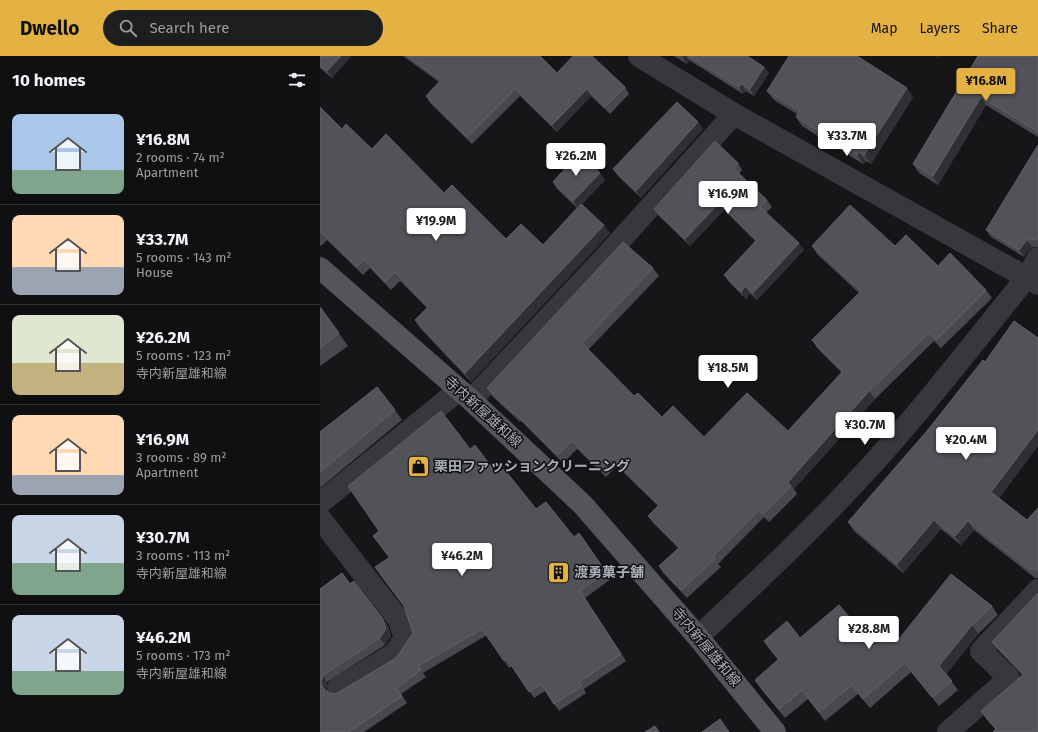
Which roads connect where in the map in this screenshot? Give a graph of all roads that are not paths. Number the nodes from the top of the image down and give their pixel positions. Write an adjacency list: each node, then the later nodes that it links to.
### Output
1 (639, 56): 2 (street)
2 (734, 114): 5 (street); 6 (street)
3 (1038, 258): 5 (street)
4 (320, 268): 6 (main road, 寺内新屋雄和線)
5 (1032, 281): 10 (street)
6 (465, 395): 7 (street); 10 (main road, 寺内新屋雄和線)
7 (320, 503)
8 (320, 518): 11 (street)
9 (1038, 590): 13 (street)
10 (698, 637): 12 (main road, 寺内新屋雄和線)
11 (338, 688)
12 (775, 732)
13 (948, 732)

